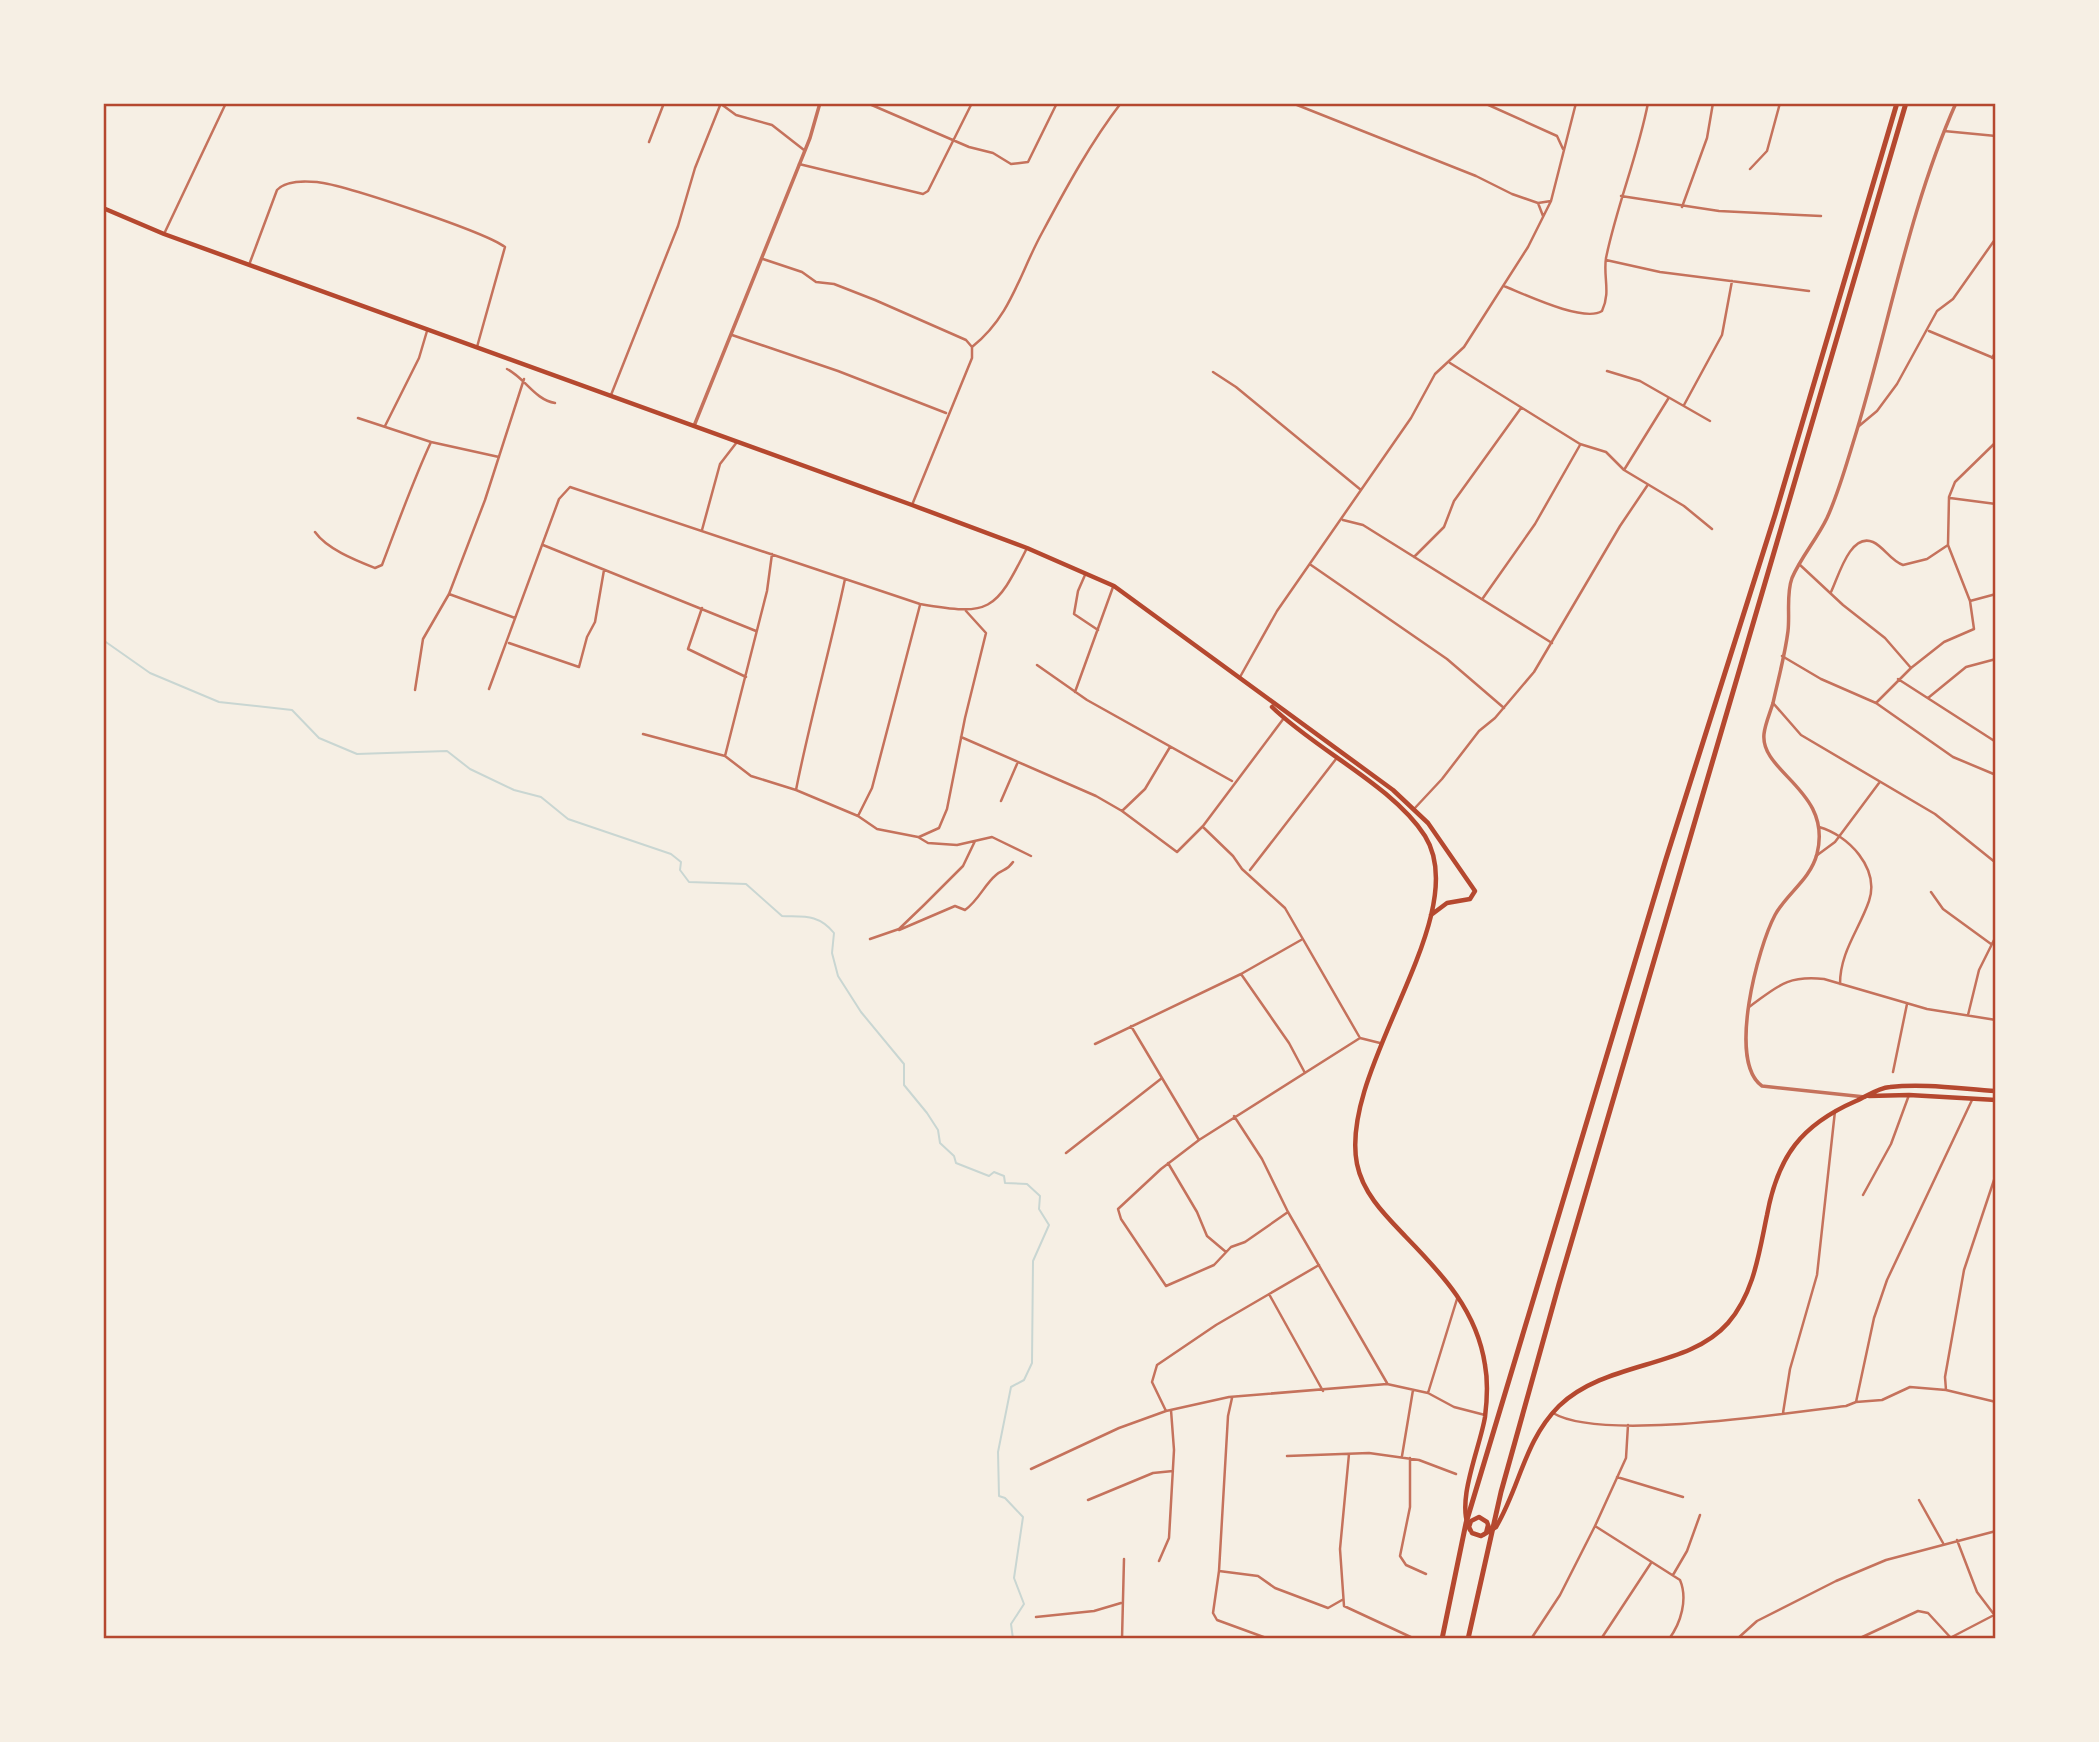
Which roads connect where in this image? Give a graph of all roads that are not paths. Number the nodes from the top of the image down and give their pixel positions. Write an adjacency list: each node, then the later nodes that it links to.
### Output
1 (226, 103): 35 (street)
2 (664, 103): 23 (street)
3 (820, 103): 24 (street)
4 (867, 103): 22 (street)
5 (972, 103): 22 (street)
6 (1057, 103): 22 (street)
7 (1121, 103): 47 (street)
8 (1292, 103): 30 (street)
9 (1484, 103): 20 (street)
10 (1576, 103): 19 (street)
11 (1648, 103): 28 (street)
12 (1713, 103): 31 (street)
13 (1780, 103): 27 (street)
14 (1897, 103): 208 (highway)
15 (1906, 103): 211 (highway)
16 (1956, 103): 18 (street)
17 (721, 104): 24 (street); 55 (street)
18 (1944, 131): 21 (street); 65 (street)
19 (1568, 135): 20 (street); 25 (street)
20 (1557, 136): 25 (street)
21 (1996, 136)
22 (954, 140): 26 (street)
23 (649, 142)
24 (804, 150): 26 (street)
25 (1564, 151): 29 (street)
26 (799, 164): 37 (street)
27 (1750, 169)
28 (1621, 196): 31 (street); 38 (street)
29 (1551, 201): 30 (street); 34 (street)
30 (1538, 203): 34 (street)
31 (1682, 207): 33 (street)
32 (103, 208): 35 (main road)
33 (1821, 216)
34 (1544, 217): 41 (street)
35 (164, 234): 39 (main road)
36 (1996, 238): 44 (street)
37 (762, 259): 45 (street); 47 (street)
38 (1606, 260): 40 (street); 41 (street)
39 (249, 265): 43 (main road); 46 (street)
40 (1732, 281): 42 (street); 58 (street)
41 (1504, 286): 50 (street)
42 (1809, 291)
43 (428, 330): 46 (main road); 63 (street)
44 (1929, 331): 49 (street); 65 (street)
45 (732, 335): 60 (street); 64 (street)
46 (477, 347): 55 (main road)
47 (971, 347): 60 (street)
48 (1996, 351): 49 (street)
49 (1994, 358)
50 (1450, 363): 59 (street); 73 (street)
51 (507, 369): 54 (street)
52 (1607, 371): 56 (street)
53 (1213, 372): 73 (street)
54 (524, 379): 57 (street); 70 (street)
55 (611, 396): 64 (main road)
56 (1669, 398): 58 (street); 71 (street)
57 (555, 403)
58 (1684, 405): 62 (street)
59 (1521, 407): 69 (street); 85 (street)
60 (947, 413): 76 (street)
61 (358, 418): 63 (street)
62 (1710, 421)
63 (384, 426): 66 (street)
64 (694, 426): 67 (main road)
65 (1859, 426): 86 (street)
66 (431, 442): 70 (street); 80 (street)
67 (737, 442): 76 (main road); 79 (street)
68 (1996, 442): 74 (street)
69 (1580, 444): 71 (street); 95 (street)
70 (499, 457): 93 (street)
71 (1624, 470): 72 (street)
72 (1647, 486): 78 (street); 104 (street)
73 (1362, 491): 77 (street)
74 (1950, 498): 75 (street); 82 (street)
75 (1996, 504)
76 (912, 505): 83 (main road)
77 (1343, 520): 85 (street); 87 (street)
78 (1712, 529)
79 (702, 530): 81 (street); 84 (street)
80 (315, 532)
81 (543, 545): 88 (street); 100 (street)
82 (1948, 545): 92 (street); 96 (street)
83 (1027, 548): 89 (main road); 99 (street)
84 (772, 554): 90 (street); 102 (street)
85 (1414, 557): 95 (street)
86 (1799, 564): 92 (street); 105 (street)
87 (1311, 565): 111 (street); 119 (street)
88 (604, 570): 98 (street); 103 (street)
89 (1086, 572): 91 (main road); 101 (street)
90 (845, 578): 97 (street); 131 (street)
91 (1114, 586): 101 (street); 111 (main road)
92 (1832, 592): 108 (street)
93 (449, 594): 100 (street); 113 (street)
94 (1996, 594): 96 (street)
95 (1483, 598): 104 (street)
96 (1970, 601): 108 (street)
97 (920, 604): 99 (street); 135 (street)
98 (702, 608): 102 (street); 109 (street)
99 (966, 611): 122 (street)
100 (515, 618): 103 (street)
101 (1098, 630): 114 (street)
102 (756, 631): 109 (street)
103 (509, 643): 112 (street)
104 (1552, 643): 119 (street)
105 (1782, 656): 117 (street); 118 (street)
106 (1996, 659): 115 (street)
107 (1037, 665): 114 (street)
108 (1911, 668): 110 (street)
109 (746, 677): 125 (street)
110 (1898, 679): 115 (street); 117 (street)
111 (1238, 680): 116 (main road)
112 (489, 689)
113 (415, 690)
114 (1075, 692): 124 (street)
115 (1928, 698): 123 (street)
116 (1264, 699): 120 (main road); 133 (main road)
117 (1876, 703): 128 (street)
118 (1773, 704): 130 (street); 137 (street)
119 (1504, 708): 133 (street)
120 (1283, 718): 126 (main road); 129 (street)
121 (643, 734): 125 (street)
122 (961, 737): 127 (street); 139 (street)
123 (1996, 742)
124 (1170, 746): 129 (street); 134 (street)
125 (725, 756): 131 (street)
126 (1336, 759): 145 (street); 147 (main road)
127 (1017, 764): 132 (street); 134 (street)
128 (1996, 775)
129 (1234, 782): 136 (street)
130 (1879, 783): 138 (street); 144 (street)
131 (796, 790): 135 (street)
132 (1001, 801)
133 (1414, 809): 147 (main road)
134 (1122, 811): 136 (street)
135 (859, 816): 139 (street)
136 (1203, 826): 151 (street)
137 (1819, 827): 138 (street); 142 (street)
138 (1841, 835): 142 (street); 154 (street)
139 (918, 837): 140 (street)
140 (975, 841): 141 (street); 148 (street)
141 (1031, 856)
142 (1816, 856): 156 (street)
143 (1013, 862): 148 (street)
144 (1996, 863)
145 (1250, 870)
146 (1931, 892): 152 (street)
147 (1431, 915): 162 (main road)
148 (892, 933): 150 (street)
149 (1996, 936): 152 (street)
150 (870, 939)
151 (1301, 940): 153 (street); 160 (street)
152 (1991, 944): 157 (street)
153 (1241, 974): 159 (street); 164 (street)
154 (1840, 984): 155 (street); 156 (street)
155 (1907, 1003): 157 (street); 163 (street)
156 (1749, 1007): 168 (street)
157 (1968, 1015): 158 (street)
158 (1996, 1020)
159 (1131, 1025): 161 (street); 165 (street)
160 (1360, 1038): 162 (street); 164 (street)
161 (1095, 1044)
162 (1382, 1045): 194 (main road)
163 (1893, 1072)
164 (1305, 1073): 172 (street)
165 (1162, 1078): 173 (street); 174 (street)
166 (1996, 1091): 168 (main road)
167 (1909, 1095): 168 (main road); 169 (main road); 177 (street)
168 (1865, 1097): 171 (main road)
169 (1972, 1099): 170 (main road); 189 (street)
170 (1996, 1100)
171 (1835, 1110): 192 (main road); 193 (street)
172 (1234, 1116): 173 (street); 178 (street)
173 (1199, 1140): 175 (street)
174 (1066, 1153)
175 (1168, 1163): 179 (street); 179 (street)
176 (1996, 1174): 184 (street)
177 (1863, 1195)
178 (1288, 1212): 179 (street); 180 (street)
179 (1226, 1252)
180 (1319, 1265): 181 (street); 183 (street)
181 (1269, 1294): 185 (street); 191 (street)
182 (1457, 1297): 187 (street)
183 (1387, 1384): 185 (street); 186 (street)
184 (1945, 1390): 189 (street); 190 (street)
185 (1323, 1391): 188 (street)
186 (1413, 1391): 187 (street); 198 (street)
187 (1428, 1393): 194 (street)
188 (1233, 1397): 191 (street); 223 (street)
189 (1856, 1402): 193 (street)
190 (1996, 1402)
191 (1169, 1410): 200 (street); 201 (street)
192 (1553, 1413): 195 (street); 209 (main road)
193 (1783, 1413): 195 (street)
194 (1485, 1416): 205 (main road)
195 (1628, 1426): 203 (street)
196 (1349, 1454): 197 (street); 198 (street); 226 (street)
197 (1287, 1456)
198 (1402, 1457): 199 (street)
199 (1410, 1458): 202 (street); 224 (street)
200 (1031, 1469)
201 (1172, 1471): 206 (street); 221 (street)
202 (1456, 1474)
203 (1617, 1476): 204 (street); 214 (street)
204 (1683, 1497)
205 (1467, 1499): 208 (main road); 212 (main road)
206 (1088, 1500)
207 (1919, 1500): 219 (street)
208 (1470, 1513): 212 (highway); 212 (main road)
209 (1503, 1513): 211 (main road); 216 (main road)
210 (1700, 1516): 225 (street)
211 (1495, 1518): 213 (main road); 216 (highway)
212 (1471, 1521): 213 (main road); 217 (main road); 234 (highway)
213 (1487, 1522): 216 (main road); 217 (main road)
214 (1595, 1526): 222 (street); 236 (street)
215 (1996, 1531): 218 (street)
216 (1491, 1532): 217 (main road); 235 (highway)
217 (1483, 1535)
218 (1957, 1541): 219 (street); 228 (street)
219 (1944, 1543): 239 (street)
220 (1124, 1559): 227 (street)
221 (1160, 1561)
222 (1651, 1563): 225 (street); 237 (street)
223 (1219, 1571): 226 (street); 232 (street)
224 (1426, 1574)
225 (1673, 1575): 238 (street)
226 (1343, 1600): 233 (street)
227 (1121, 1603): 229 (street); 231 (street)
228 (1995, 1615): 230 (street)
229 (1036, 1617)
230 (1950, 1638): 240 (street)
231 (1122, 1639)
232 (1269, 1639)
233 (1415, 1639)
234 (1442, 1639)
235 (1468, 1639)
236 (1531, 1639)
237 (1601, 1639)
238 (1669, 1639)
239 (1737, 1639)
240 (1857, 1639)

